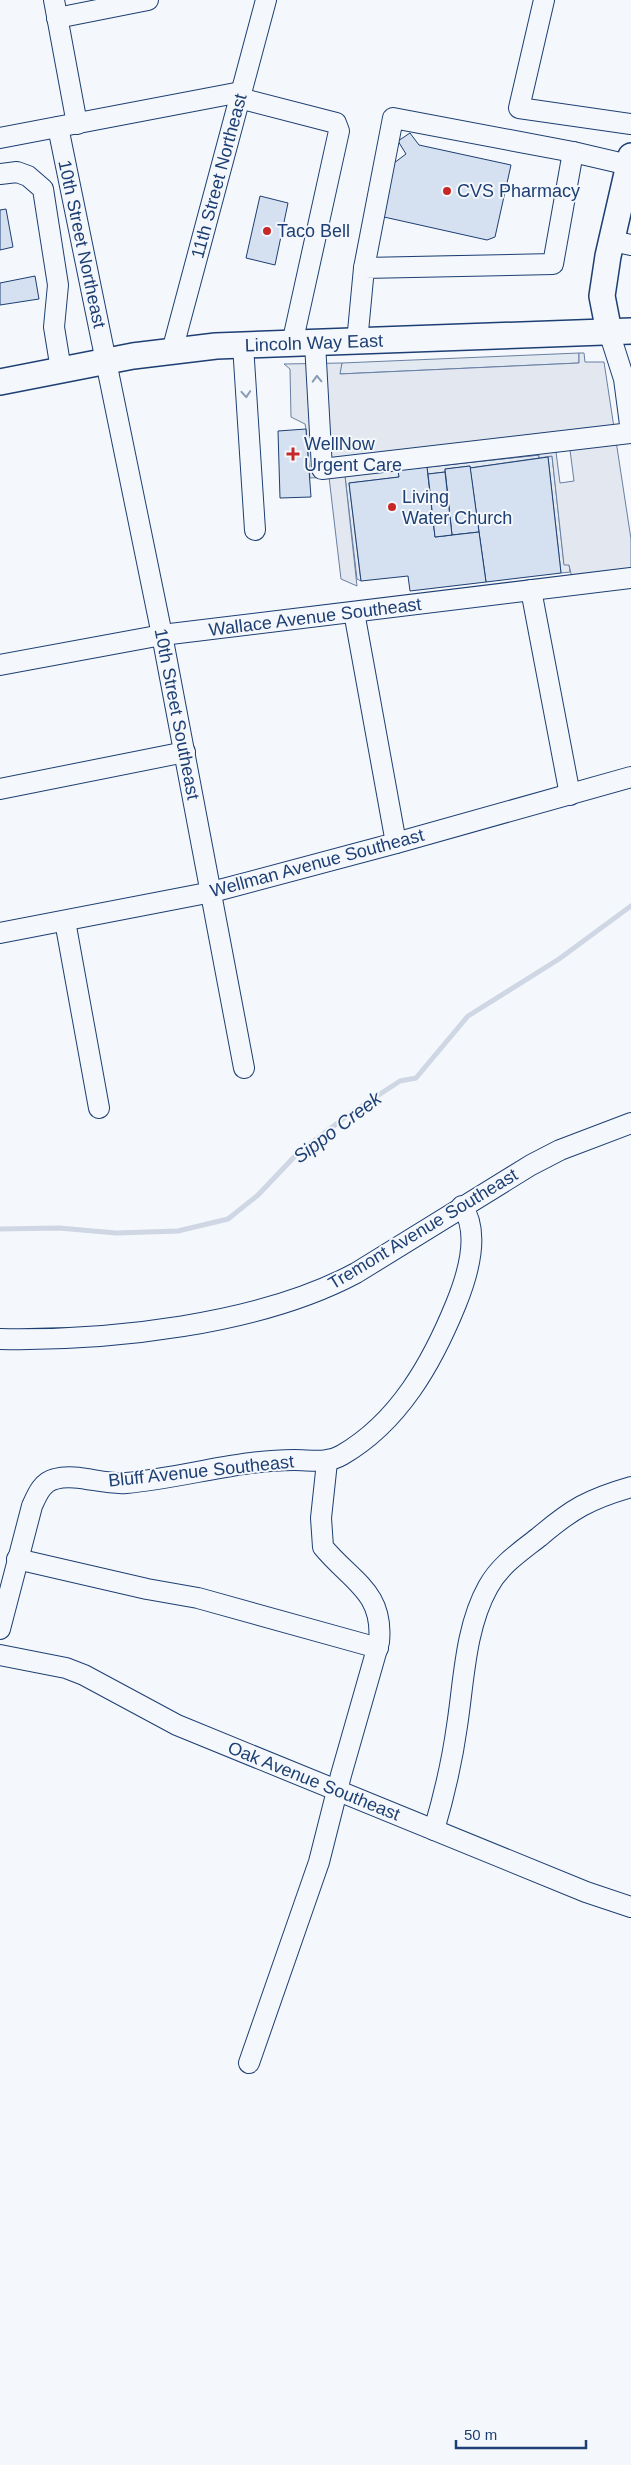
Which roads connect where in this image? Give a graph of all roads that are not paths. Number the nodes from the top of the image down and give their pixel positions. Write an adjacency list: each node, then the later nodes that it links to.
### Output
1 (148, 0): 4 (street)
2 (266, 0): 5 (street, 11th Street Northeast)
3 (544, 0): 6 (street)
4 (56, 9): 7 (street, 10th Street Northeast)
5 (240, 95): 7 (street); 18 (street); 20 (street, 11th Street Northeast)
6 (631, 124)
7 (67, 125): 8 (street); 14 (street, 10th Street Northeast)
8 (0, 138)
9 (573, 152): 11 (street); 13 (street); 13 (street)
10 (0, 174): 15 (street)
11 (629, 175): 12 (main road)
12 (621, 243): 16 (main road)
13 (364, 268): 17 (street)
14 (88, 276): 15 (street); 21 (street, 10th Street Northeast)
15 (58, 285): 22 (street)
16 (620, 332): 17 (main road, Lincoln Way East); 24 (street)
17 (357, 342): 18 (main road, Lincoln Way East)
18 (304, 343): 19 (main road, Lincoln Way East); 24 (street, one-way to 18)
19 (243, 346): 20 (main road, Lincoln Way East); 25 (street, one-way to 25)
20 (172, 351): 21 (main road, Lincoln Way East)
21 (106, 362): 22 (main road, Lincoln Way East); 29 (street, 10th Street Southeast)
22 (62, 370): 23 (main road, Lincoln Way East)
23 (0, 382)
24 (631, 432)
25 (255, 530)
26 (631, 578): 27 (street, Wallace Avenue Southeast)
27 (531, 590): 28 (street, Wallace Avenue Southeast); 34 (street)
28 (354, 612): 29 (street, Wallace Avenue Southeast); 35 (street)
29 (162, 635): 30 (street, Wallace Avenue Southeast); 31 (street, 10th Street Southeast)
30 (0, 664)
31 (185, 752): 33 (street); 36 (street, 10th Street Southeast)
32 (631, 777): 34 (street, Wellman Avenue Southeast)
33 (0, 789)
34 (570, 795): 35 (street, Wellman Avenue Southeast)
35 (396, 843): 36 (street, Wellman Avenue Southeast)
36 (212, 892): 37 (street, Wellman Avenue Southeast); 39 (street, 10th Street Southeast)
37 (65, 921): 38 (street, Wellman Avenue Southeast); 40 (street)
38 (0, 933)
39 (244, 1068)
40 (99, 1108)
41 (631, 1123): 42 (street, Tremont Avenue Southeast)
42 (462, 1206): 43 (street, Tremont Avenue Southeast); 44 (street)
43 (0, 1339)
44 (327, 1462): 46 (street, Bluff Avenue Southeast); 48 (street)
45 (631, 1487): 51 (street)
46 (17, 1559): 47 (street); 48 (street)
47 (0, 1629)
48 (378, 1648): 50 (street)
49 (0, 1655): 50 (street, Oak Avenue Southeast)
50 (338, 1791): 51 (street, Oak Avenue Southeast); 53 (street)
51 (434, 1830): 52 (street, Oak Avenue Southeast)
52 (631, 1907)
53 (249, 2062)

